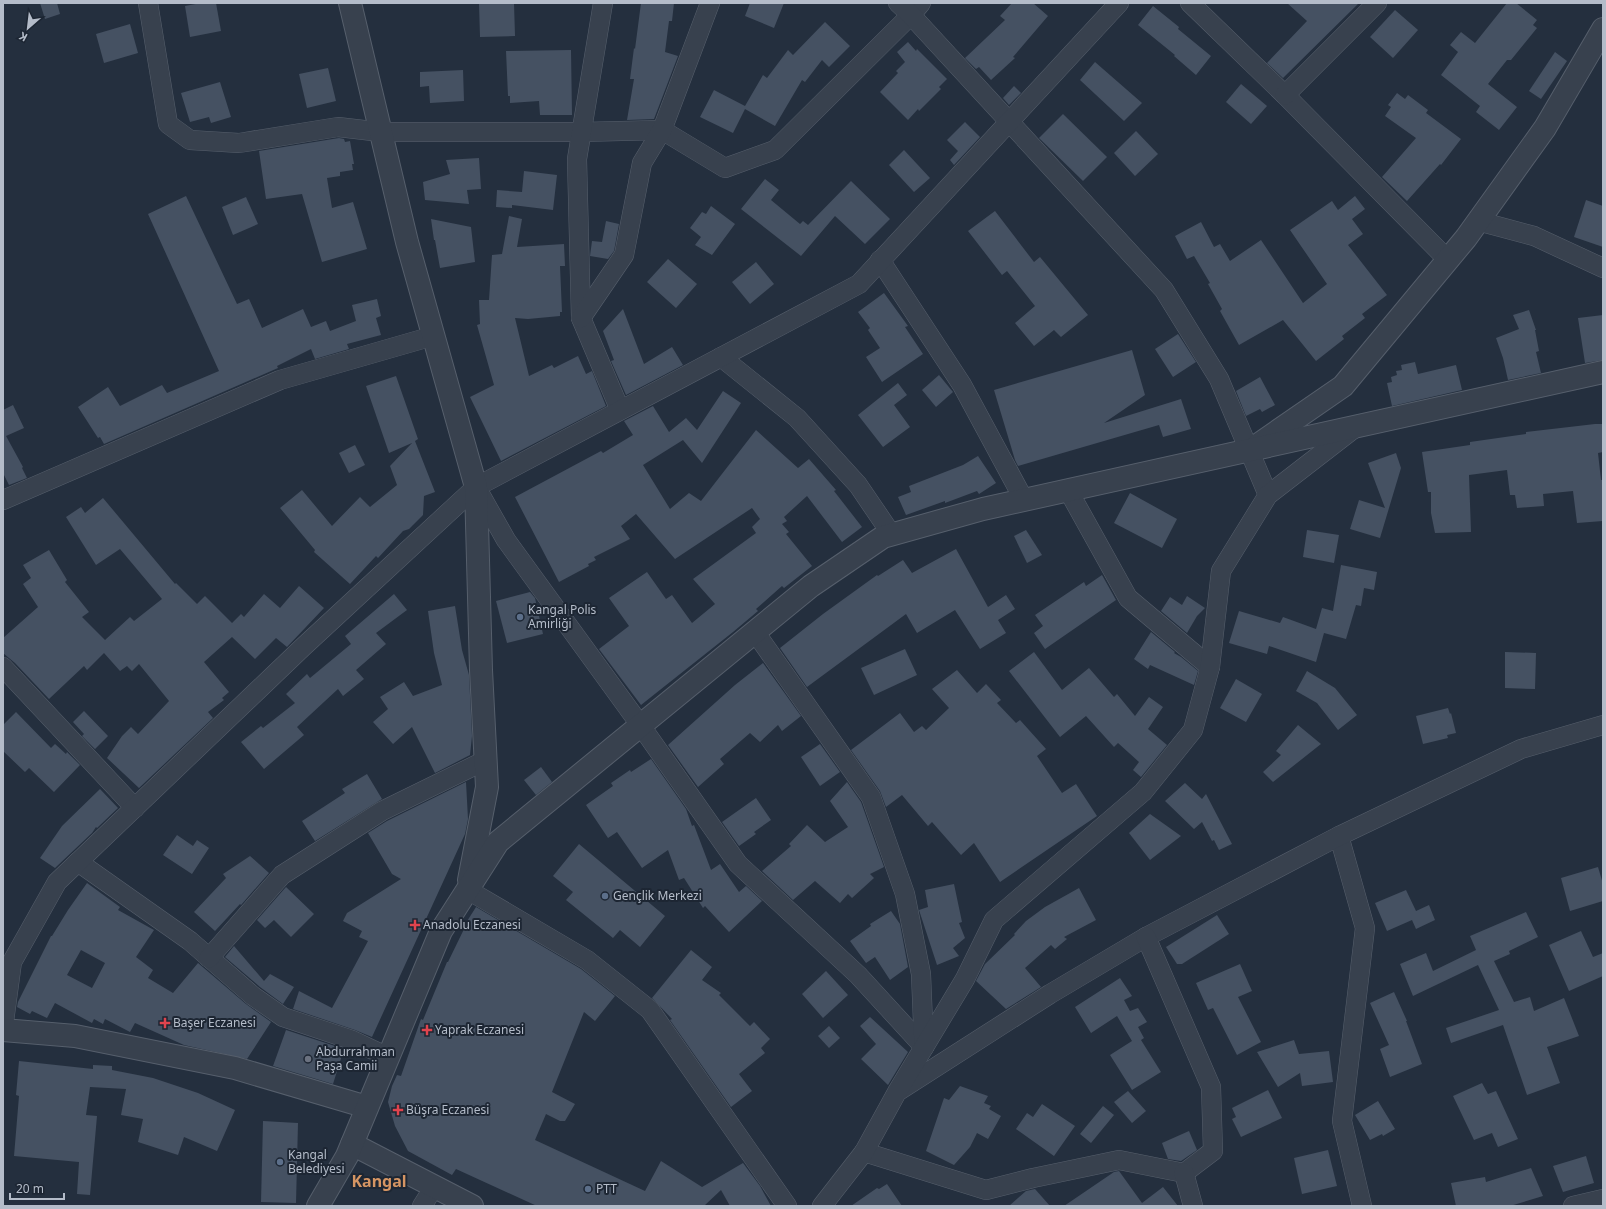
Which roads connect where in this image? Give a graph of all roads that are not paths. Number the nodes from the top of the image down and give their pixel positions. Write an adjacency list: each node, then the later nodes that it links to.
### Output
1 (148, 3): 13 (street)
2 (350, 3): 13 (street)
3 (603, 3): 14 (street)
4 (710, 3): 12 (street)
5 (1119, 3): 11 (street)
6 (1190, 3): 10 (street)
7 (1377, 3): 10 (street)
8 (910, 7): 11 (street); 12 (street)
9 (1603, 29): 15 (street)
10 (1285, 95): 17 (street)
11 (1009, 122): 16 (street); 25 (street)
12 (662, 130): 14 (street); 19 (street)
13 (381, 132): 14 (street); 20 (street)
14 (581, 132): 19 (street)
15 (1478, 221): 17 (street); 18 (street)
16 (880, 260): 21 (street); 30 (street)
17 (1448, 260): 25 (street)
18 (1603, 268)
19 (581, 318): 23 (street)
20 (433, 336): 26 (street); 29 (street)
21 (721, 357): 23 (street); 31 (street)
22 (1603, 372): 24 (street)
23 (620, 410): 26 (street)
24 (1356, 427): 25 (street); 28 (street)
25 (1250, 450): 27 (street); 28 (street)
26 (476, 487): 36 (street); 37 (street); 38 (street)
27 (1068, 490): 30 (street); 34 (street)
28 (1268, 495): 34 (street)
29 (3, 500)
30 (1024, 500): 31 (street)
31 (892, 535): 32 (street)
32 (756, 632): 36 (street); 45 (street)
33 (3, 667): 38 (street)
34 (1210, 667): 45 (street)
35 (1603, 724): 39 (street)
36 (641, 726): 41 (street); 45 (street)
37 (486, 760): 41 (street); 43 (street)
38 (135, 808): 40 (street)
39 (1339, 836): 42 (street); 61 (street)
40 (78, 862): 43 (street); 44 (street)
41 (468, 890): 46 (street); 58 (street)
42 (1146, 936): 47 (street); 51 (street)
43 (209, 958): 46 (street)
44 (3, 1030): 48 (street)
45 (924, 1047): 47 (street)
46 (388, 1057): 48 (street)
47 (896, 1092): 50 (street)
48 (367, 1107): 49 (street)
49 (352, 1144): 52 (street); 55 (street)
50 (864, 1152): 53 (street); 59 (street)
51 (1184, 1173): 53 (street); 60 (street)
52 (434, 1187): 56 (street); 57 (street)
53 (984, 1198)
54 (1603, 1199): 62 (street)
55 (318, 1206)
56 (422, 1206)
57 (472, 1206)
58 (787, 1206)
59 (822, 1206)
60 (1193, 1206)
61 (1362, 1206)
62 (1573, 1206)

